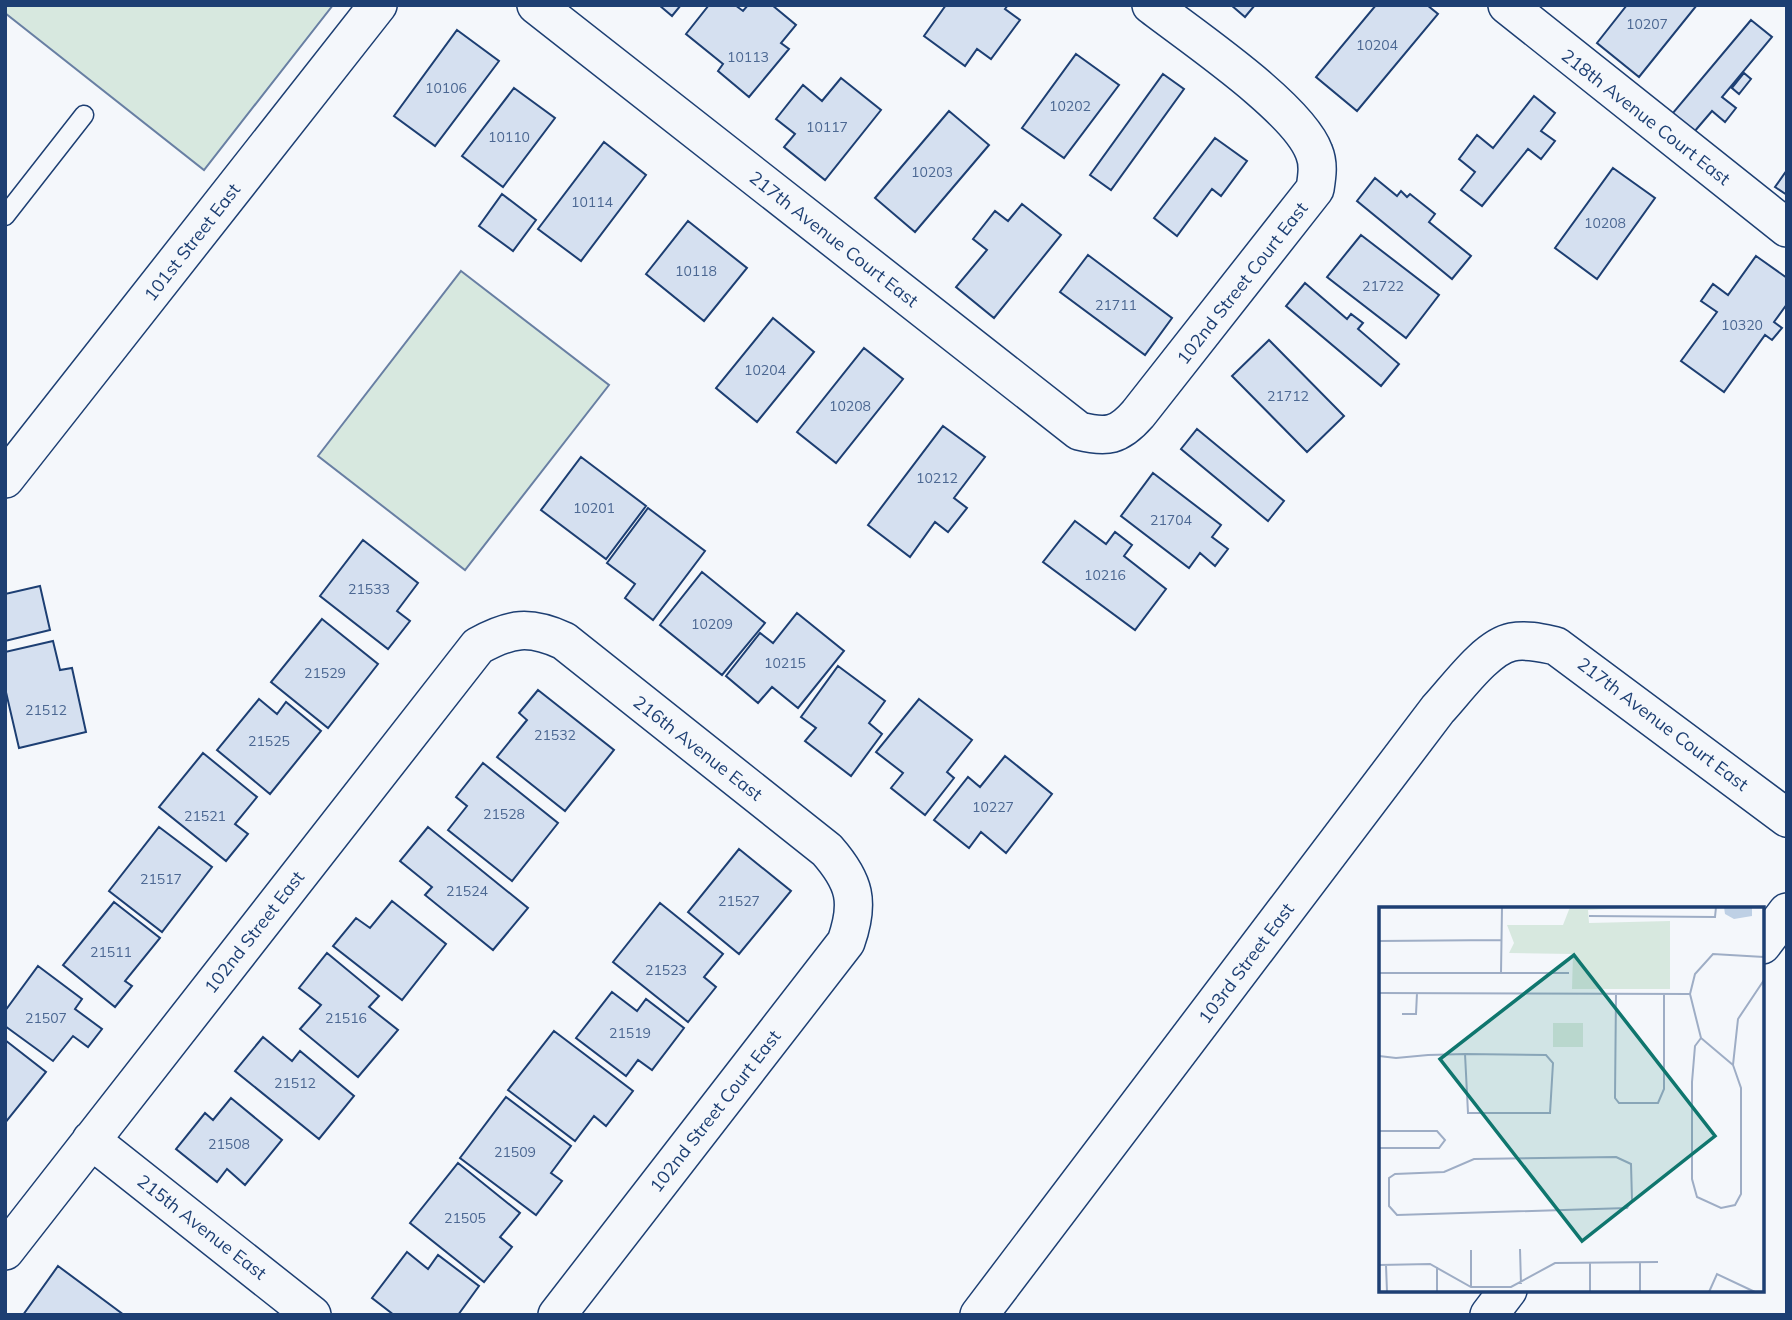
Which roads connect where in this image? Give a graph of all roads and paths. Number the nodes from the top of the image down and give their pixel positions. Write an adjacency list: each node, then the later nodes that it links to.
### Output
1 (378, 5): 9 (street, 101st Street East)
2 (537, 5): 8 (street, 217th Avenue Court East)
3 (1151, 5): 8 (street, 102nd Street Court East)
4 (1507, 5): 7 (street, 218th Avenue Court East)
5 (83, 115): 6 (lane)
6 (5, 216)
7 (1787, 228)
8 (1138, 414)
9 (5, 480)
10 (516, 630): 13 (street, 216th Avenue East); 16 (street, 102nd Street East)
11 (1533, 641): 12 (street, 217th Avenue Court East); 21 (street, 103rd Street East)
12 (1787, 818)
13 (854, 899): 20 (street, 102nd Street Court East)
14 (1787, 912): 15 (street)
15 (1764, 942)
16 (91, 1140): 17 (street, 102nd Street East); 19 (street, 215th Avenue East)
17 (5, 1251)
18 (1506, 1292): 22 (street)
19 (312, 1315)
20 (557, 1315)
21 (979, 1315)
22 (1489, 1315)

